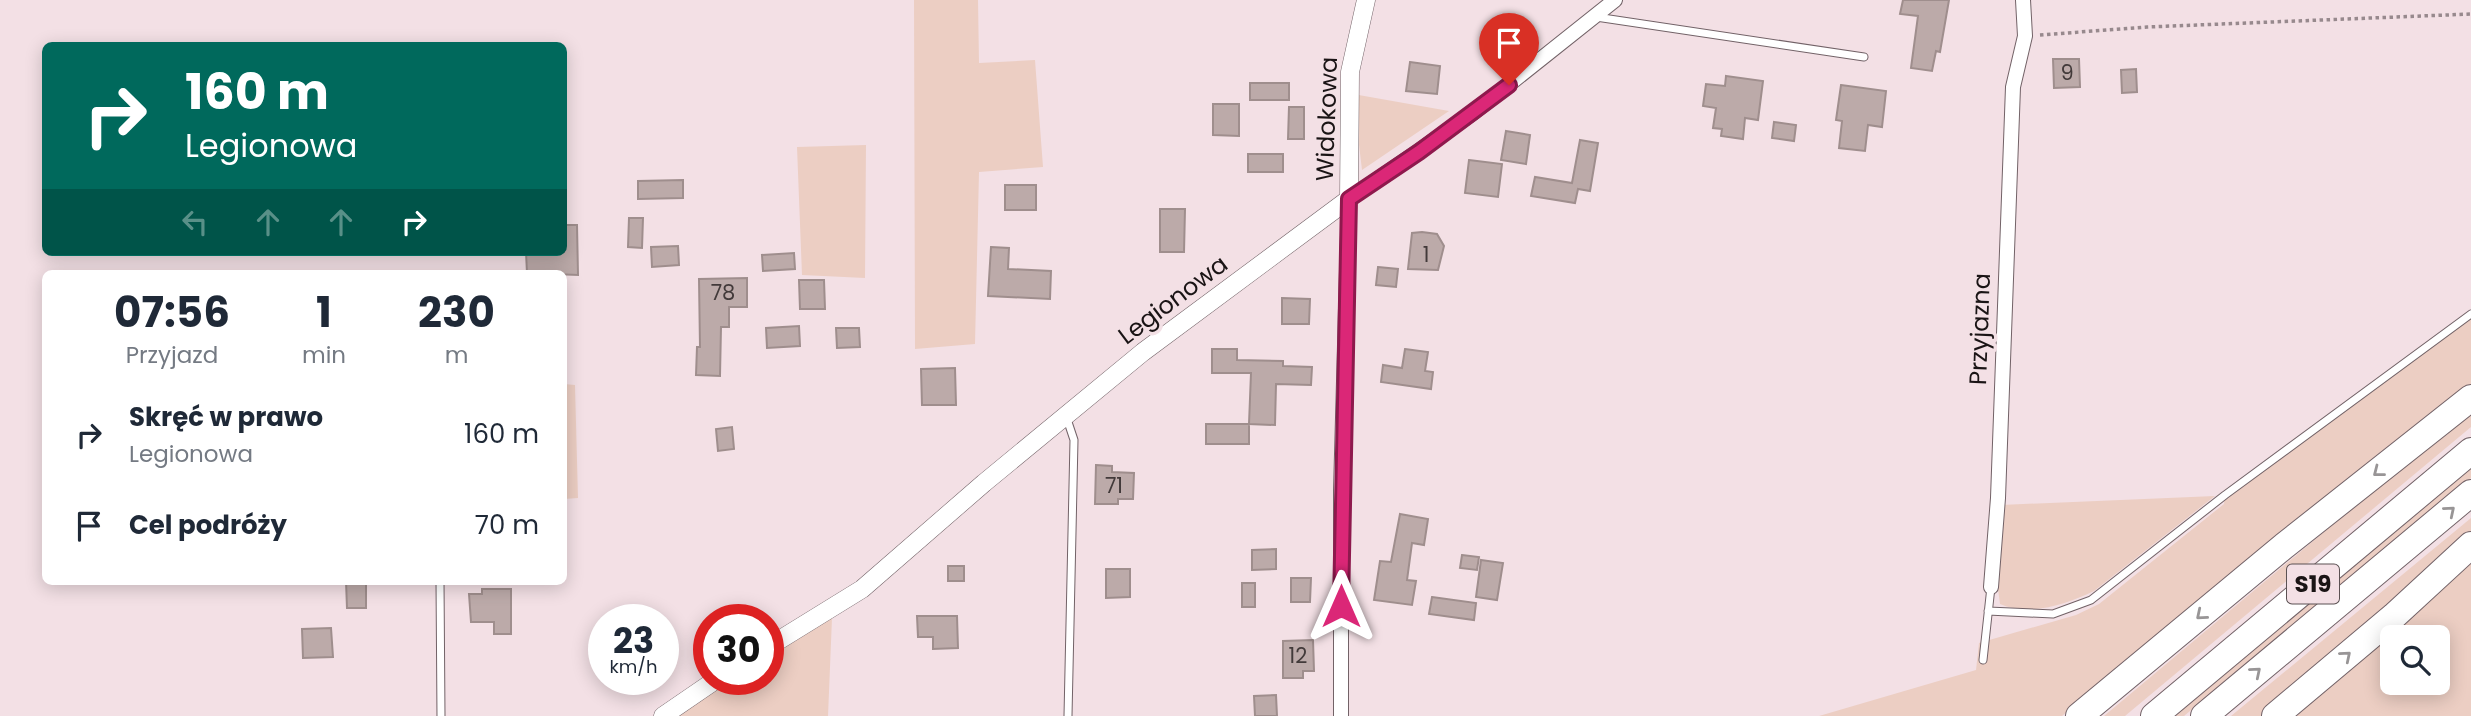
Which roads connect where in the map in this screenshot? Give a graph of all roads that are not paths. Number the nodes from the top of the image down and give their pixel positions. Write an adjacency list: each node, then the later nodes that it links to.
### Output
1 (1366, 0): 6 (street, Widokowa)
2 (1615, 0): 4 (street, Legionowa)
3 (2023, 0): 14 (street, Przyjazna)
4 (1595, 17): 5 (lane); 6 (street, Legionowa)
5 (1864, 57)
6 (1349, 199): 9 (street, Legionowa); 22 (street)
7 (2471, 314): 15 (lane)
8 (2471, 398): 23 (highway, one-way to 23)
9 (1066, 415): 16 (street, Legionowa); 21 (lane)
10 (2471, 451): 24 (highway, S19)
11 (2471, 493): 25 (highway, S19, one-way to 11)
12 (2471, 545): 26 (highway, one-way to 12)
13 (440, 585): 19 (lane)
14 (1991, 587): 15 (lane, Przyjazna)
15 (1988, 611): 17 (lane, Przyjazna)
16 (784, 637)
17 (1983, 660)
18 (694, 695): 20 (street)
19 (441, 716)
20 (663, 716)
21 (1068, 716)
22 (1341, 716)
23 (2079, 716)
24 (2154, 716)
25 (2204, 716)
26 (2275, 716)

